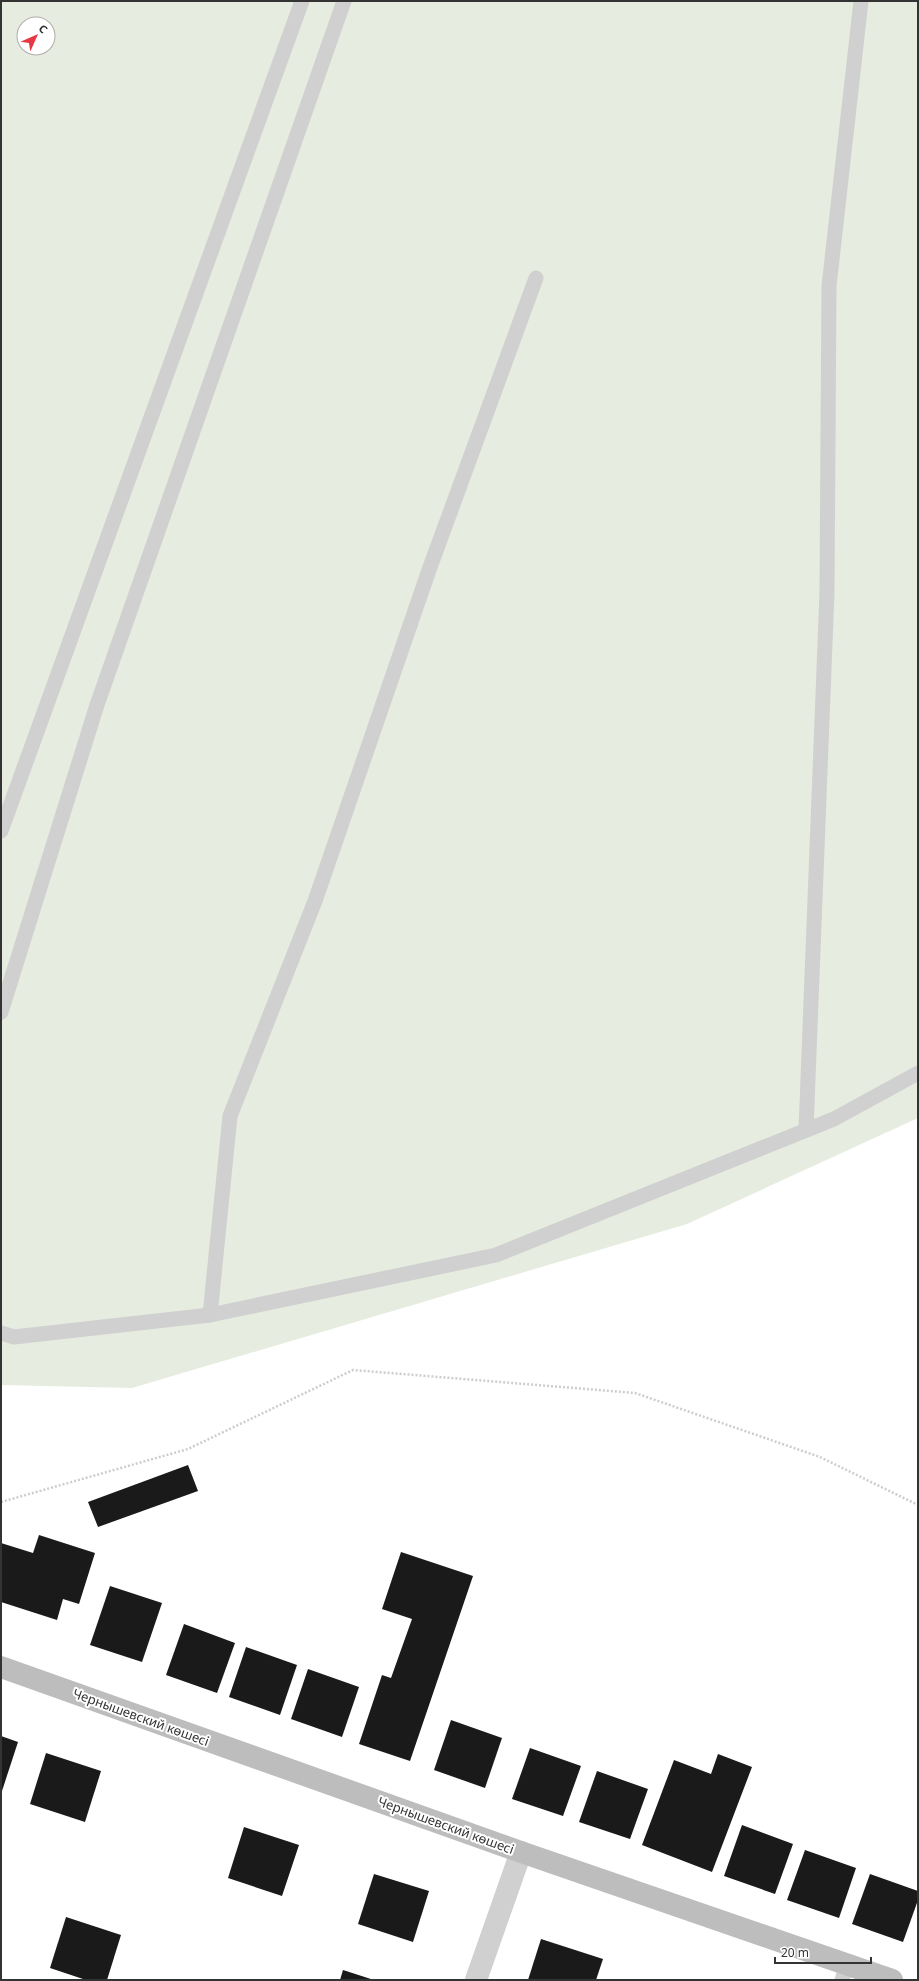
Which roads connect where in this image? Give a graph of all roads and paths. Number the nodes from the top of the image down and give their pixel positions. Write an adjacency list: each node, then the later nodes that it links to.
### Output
1 (302, 1): 5 (lane)
2 (344, 1): 6 (lane)
3 (861, 1): 8 (lane)
4 (536, 278): 9 (lane)
5 (1, 831)
6 (1, 1012)
7 (918, 1073): 8 (lane)
8 (806, 1130): 9 (lane)
9 (210, 1315): 10 (lane)
10 (1, 1333)
11 (1, 1502): 12 (path)
12 (918, 1505)
13 (1, 1667): 14 (street, Чернышевский көшесі)
14 (520, 1852): 15 (street, Чернышевский көшесі); 16 (street)
15 (844, 1972): 17 (street, Чернышевский көшесі)
16 (476, 1980)
17 (892, 1980)

